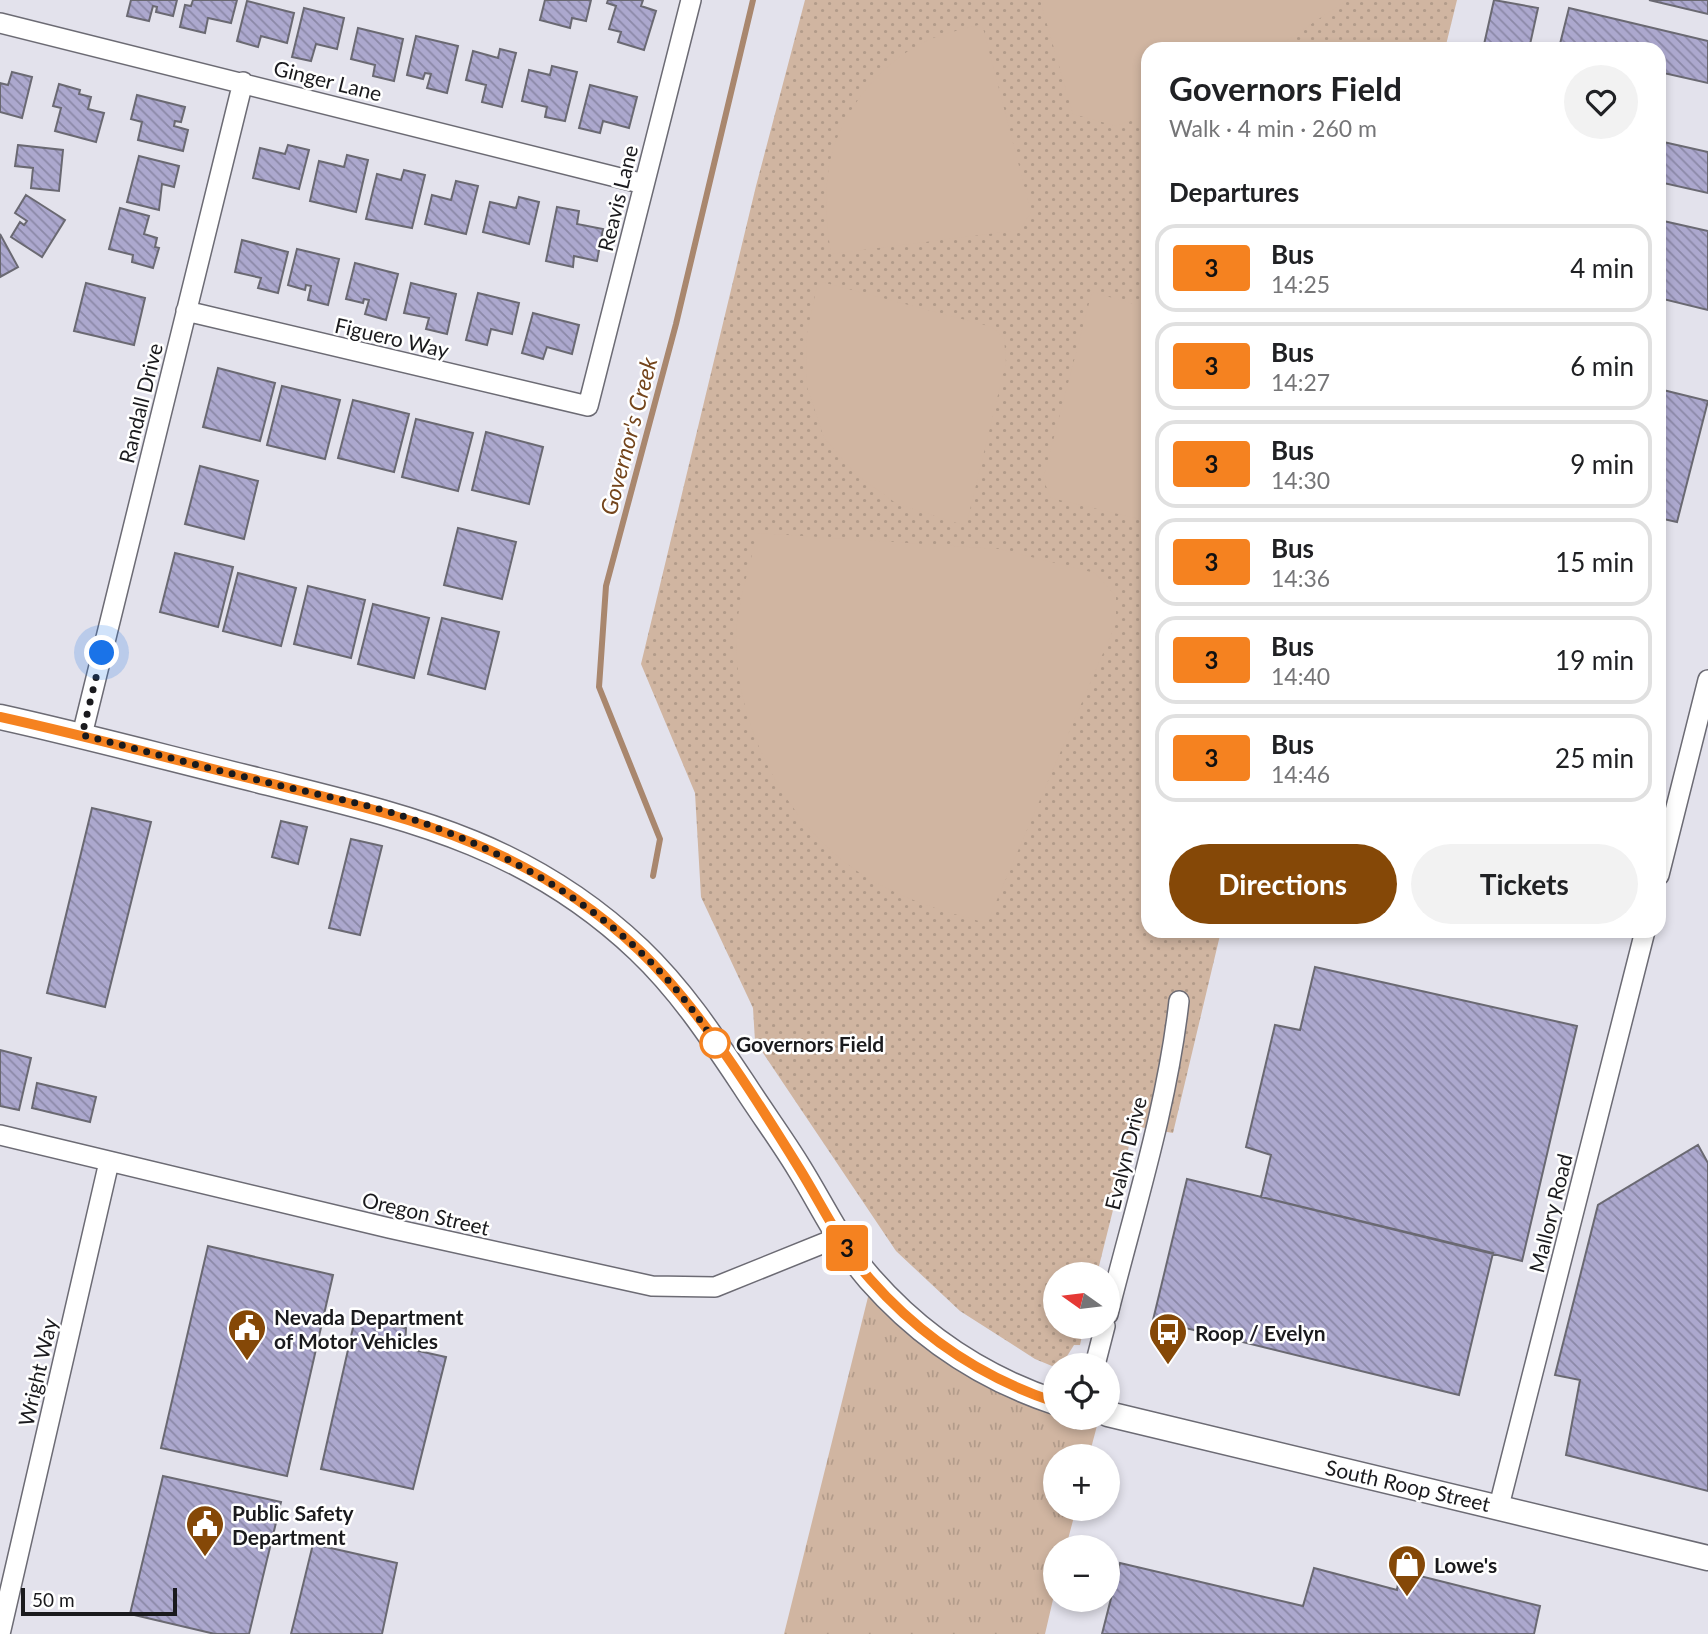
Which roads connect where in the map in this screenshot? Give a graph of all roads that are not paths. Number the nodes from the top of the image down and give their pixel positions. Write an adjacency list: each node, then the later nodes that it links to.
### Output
1 (691, 0): 4 (street, Reavis Lane)
2 (0, 23): 3 (street, Ginger Lane)
3 (243, 82): 4 (street, Ginger Lane); 5 (street, Randall Drive)
4 (644, 184): 6 (street, Reavis Lane)
5 (186, 311): 6 (street, Figuero Way); 9 (street, Randall Drive)
6 (588, 406)
7 (1708, 680): 10 (street)
8 (0, 717): 9 (street)
9 (82, 735): 15 (street)
10 (1666, 846)
11 (1643, 938): 19 (street, Mallory Road)
12 (1179, 1001): 16 (street, Evalyn Drive)
13 (0, 1135): 14 (street, Oregon Street)
14 (109, 1162): 15 (street, Oregon Street); 21 (street, Wright Way)
15 (839, 1237): 17 (street)
16 (1120, 1268)
17 (1043, 1398)
18 (1120, 1416): 19 (street, South Roop Street)
19 (1499, 1506): 20 (street, South Roop Street)
20 (1708, 1558)
21 (0, 1634)

